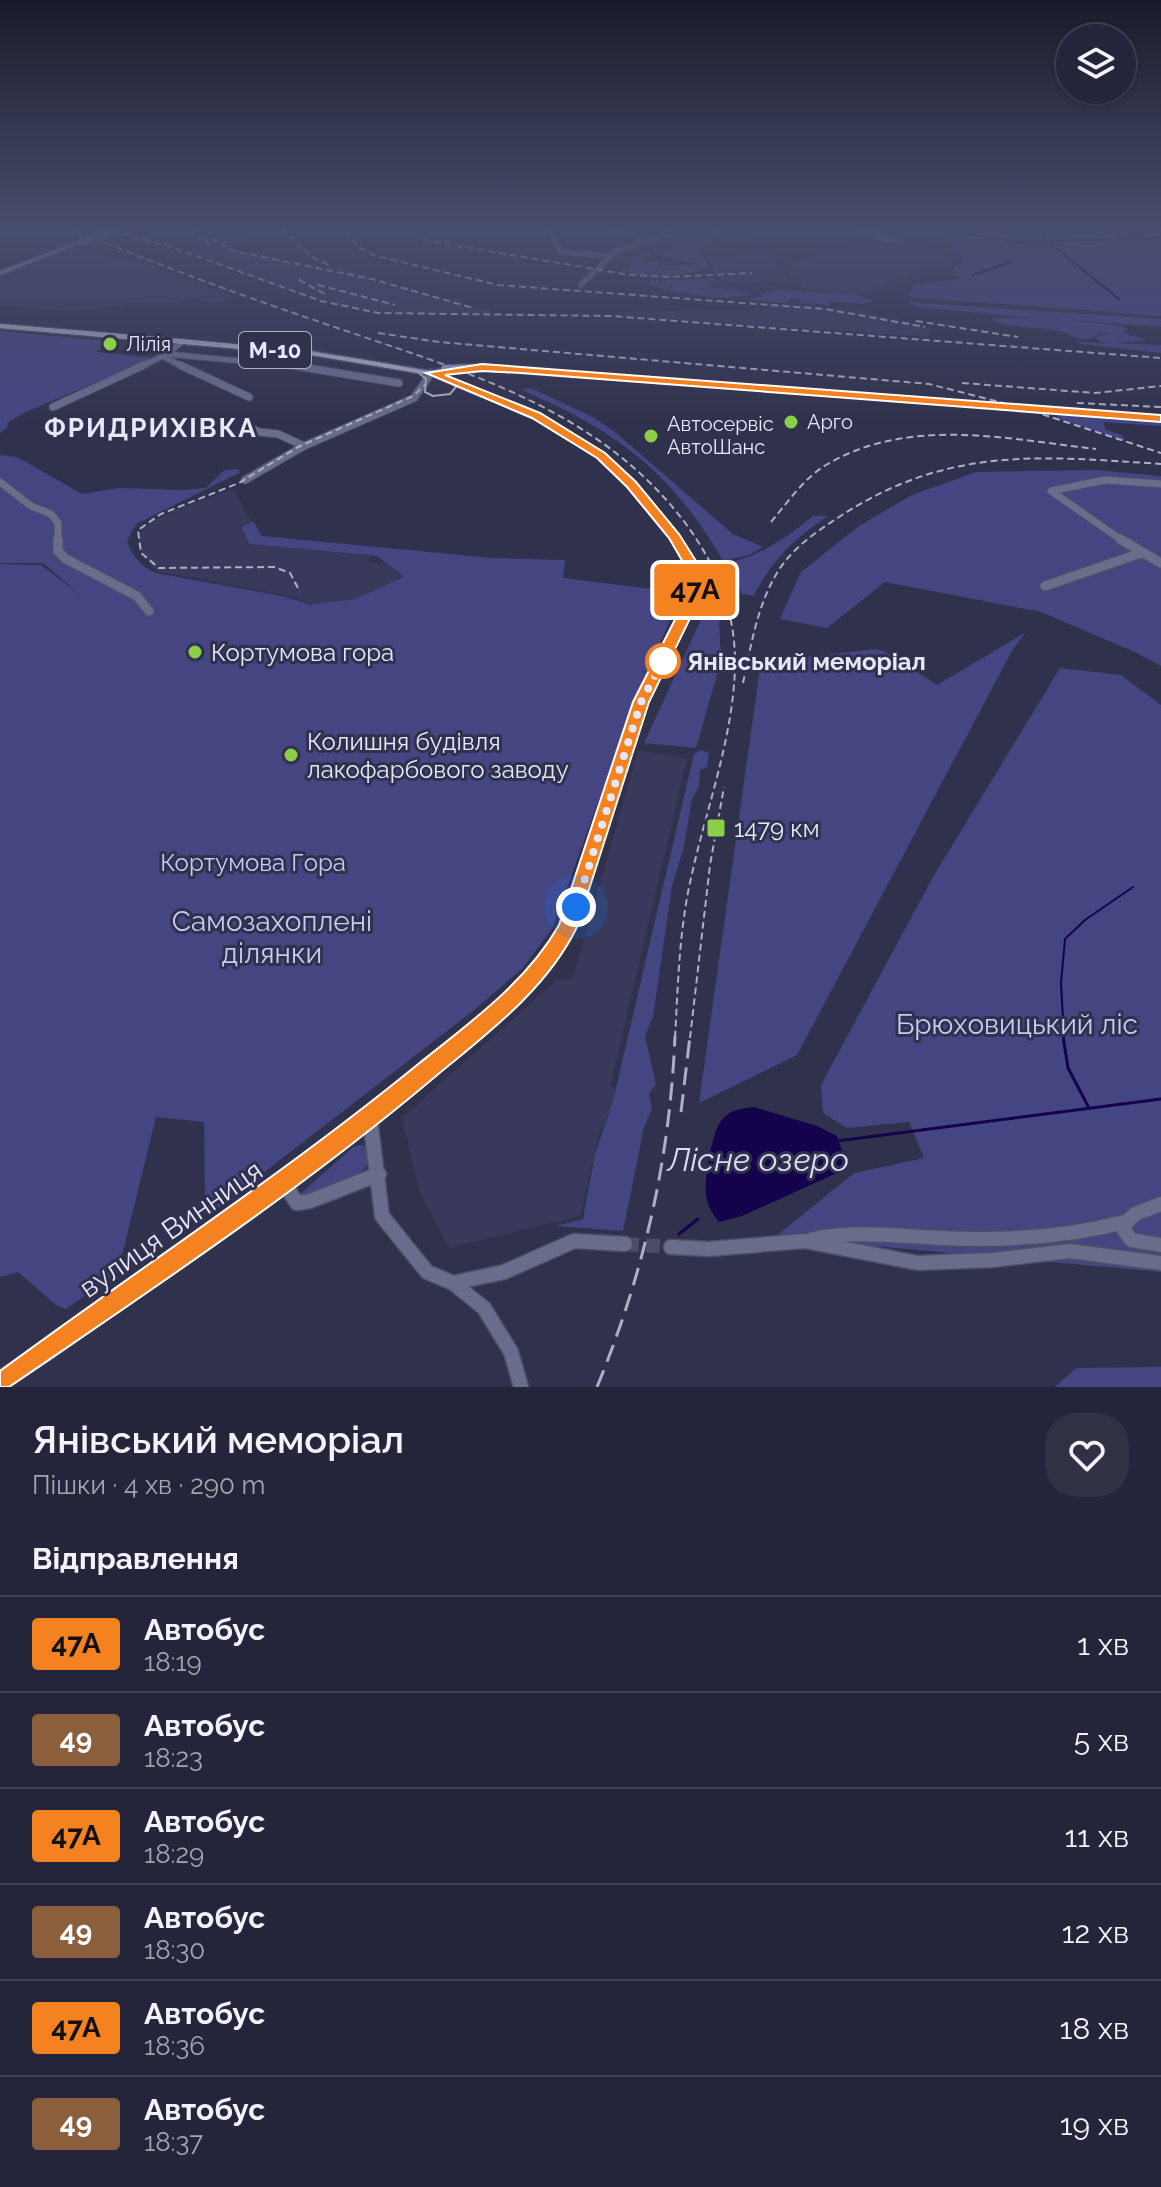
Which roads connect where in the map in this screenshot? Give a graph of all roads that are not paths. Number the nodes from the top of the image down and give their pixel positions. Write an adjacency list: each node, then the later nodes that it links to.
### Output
1 (1, 327): 2 (main road, М-10)
2 (182, 342): 3 (street); 4 (main road, М-10)
3 (165, 355): 5 (street); 6 (street); 7 (street)
4 (431, 373): 8 (main road, М-10, bridge); 10 (street); 18 (main road, вулиця Винниця)
5 (399, 383)
6 (249, 397)
7 (53, 407)
8 (1161, 418)
9 (245, 425): 10 (street)
10 (304, 446): 11 (street)
11 (245, 480)
12 (0, 482): 17 (street)
13 (1161, 484): 14 (street)
14 (1141, 553): 15 (street); 16 (street)
15 (1161, 563)
16 (1045, 586)
17 (149, 611)
18 (370, 1118): 19 (street); 20 (main road, вулиця Винниця)
19 (379, 1174): 20 (street); 28 (street)
20 (283, 1182): 29 (main road, вулиця Винниця)
21 (1161, 1204): 22 (street)
22 (1124, 1222): 23 (street); 25 (street)
23 (805, 1241): 26 (street); 27 (street)
24 (625, 1244): 28 (street)
25 (1161, 1245)
26 (671, 1247)
27 (1161, 1263)
28 (453, 1283): 30 (street)
29 (0, 1380)
30 (521, 1387)

